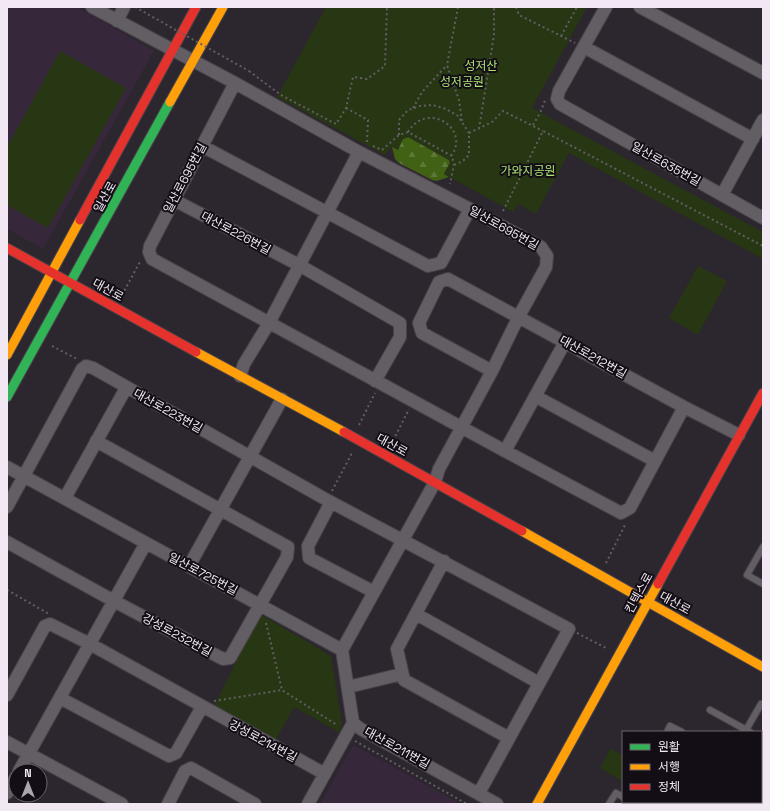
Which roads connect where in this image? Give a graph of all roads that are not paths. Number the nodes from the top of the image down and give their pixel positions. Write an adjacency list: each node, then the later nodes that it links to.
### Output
1 (92, 7): 7 (street, 일산로695번길)
2 (124, 7): 7 (street)
3 (196, 7): 9 (main road, 일산로)
4 (223, 7): 10 (main road, 일산로)
5 (606, 7): 8 (street)
6 (640, 7): 11 (street)
7 (117, 21): 9 (street, 일산로695번길)
8 (578, 48): 14 (street); 17 (street, 일산로635번길)
9 (172, 50): 10 (street, 일산로695번길); 24 (main road, 일산로)
10 (194, 62): 12 (street, 일산로695번길); 25 (main road, 일산로)
11 (763, 73)
12 (235, 83): 15 (street, 일산로695번길); 16 (street, 일산로695번길)
13 (763, 120): 14 (street)
14 (753, 139): 17 (street)
15 (202, 146): 18 (street, 일산로695번길); 20 (street)
16 (359, 152): 19 (street, 일산로695번길); 20 (street)
17 (722, 195): 21 (street, 일산로635번길)
18 (174, 200): 23 (street, 대산로226번길); 27 (street, 일산로695번길)
19 (470, 209): 20 (street); 26 (street, 일산로695번길)
20 (327, 212): 23 (street)
21 (763, 218)
22 (7, 248): 24 (main road, 대산로)
23 (299, 265): 27 (street); 32 (street, 대산로226번길)
24 (51, 272): 25 (main road, 대산로); 29 (main road, 일산로)
25 (70, 282): 31 (main road, 대산로); 36 (main road, 일산로)
26 (519, 316): 28 (street, 대산로212번길); 30 (street, 일산로695번길); 30 (street, 대산로212번길)
27 (269, 323): 31 (street); 32 (street)
28 (565, 342): 35 (street); 38 (street, 대산로212번길)
29 (7, 355)
30 (492, 371): 39 (street, 일산로695번길)
31 (240, 376): 37 (main road, 대산로)
32 (377, 386): 39 (street)
33 (126, 388): 41 (street); 43 (street, 대산로223번길); 46 (street, 대산로223번길)
34 (763, 393): 40 (main road, 킨텍스로)
35 (535, 396): 42 (street); 44 (street)
36 (7, 397)
37 (282, 399): 43 (street); 47 (main road, 대산로)
38 (684, 407): 40 (street, 대산로212번길); 44 (street)
39 (462, 427): 42 (street); 47 (street, 일산로695번길)
40 (739, 435): 61 (main road, 킨텍스로)
41 (96, 441): 48 (street); 51 (street)
42 (505, 451): 44 (street)
43 (250, 456): 49 (street); 51 (street)
44 (655, 461)
45 (7, 467): 46 (street, 일산로725번길)
46 (23, 476): 48 (street, 일산로725번길); 50 (street)
47 (435, 482): 52 (street); 61 (main road, 대산로)
48 (65, 498): 54 (street, 일산로725번길)
49 (331, 498): 52 (street); 59 (street)
50 (7, 507)
51 (221, 509): 57 (street); 62 (street)
52 (403, 540): 56 (street); 59 (street)
53 (7, 542): 60 (street, 강성로232번길)
54 (146, 543): 57 (street, 일산로725번길); 60 (street)
55 (763, 547): 58 (lane)
56 (444, 562): 63 (street); 68 (street)
57 (189, 566): 62 (street, 일산로725번길)
58 (763, 584)
59 (374, 592): 65 (street)
60 (114, 601): 62 (street, 강성로232번길); 64 (street)
61 (648, 602): 66 (main road, 대산로); 93 (main road, 킨텍스로)
62 (260, 604): 65 (street, 일산로725번길)
63 (416, 614): 67 (street); 68 (street)
64 (90, 644): 70 (street); 71 (street); 72 (street)
65 (342, 650): 69 (street, 대산로211번길)
66 (763, 667)
67 (402, 674): 69 (street); 79 (street)
68 (540, 683): 79 (street)
69 (348, 687): 75 (street, 대산로211번길)
70 (7, 695)
71 (60, 698): 72 (street); 81 (street)
72 (206, 704): 83 (street, 강성로214번길)
73 (760, 704): 78 (lane)
74 (710, 710): 78 (lane)
75 (353, 723): 83 (street); 86 (street, 대산로211번길)
76 (668, 731): 77 (lane)
77 (680, 731)
78 (748, 731)
79 (509, 738): 86 (street)
80 (7, 742): 81 (street)
81 (29, 753): 82 (street); 88 (street)
82 (23, 763)
83 (325, 774): 91 (street)
84 (763, 784): 85 (lane)
85 (762, 791)
86 (479, 793): 92 (street, 대산로211번길)
87 (622, 796): 94 (lane)
88 (122, 804)
89 (168, 804): 90 (street)
90 (255, 804)
91 (308, 804)
92 (497, 804)
93 (537, 804)
94 (609, 804)

